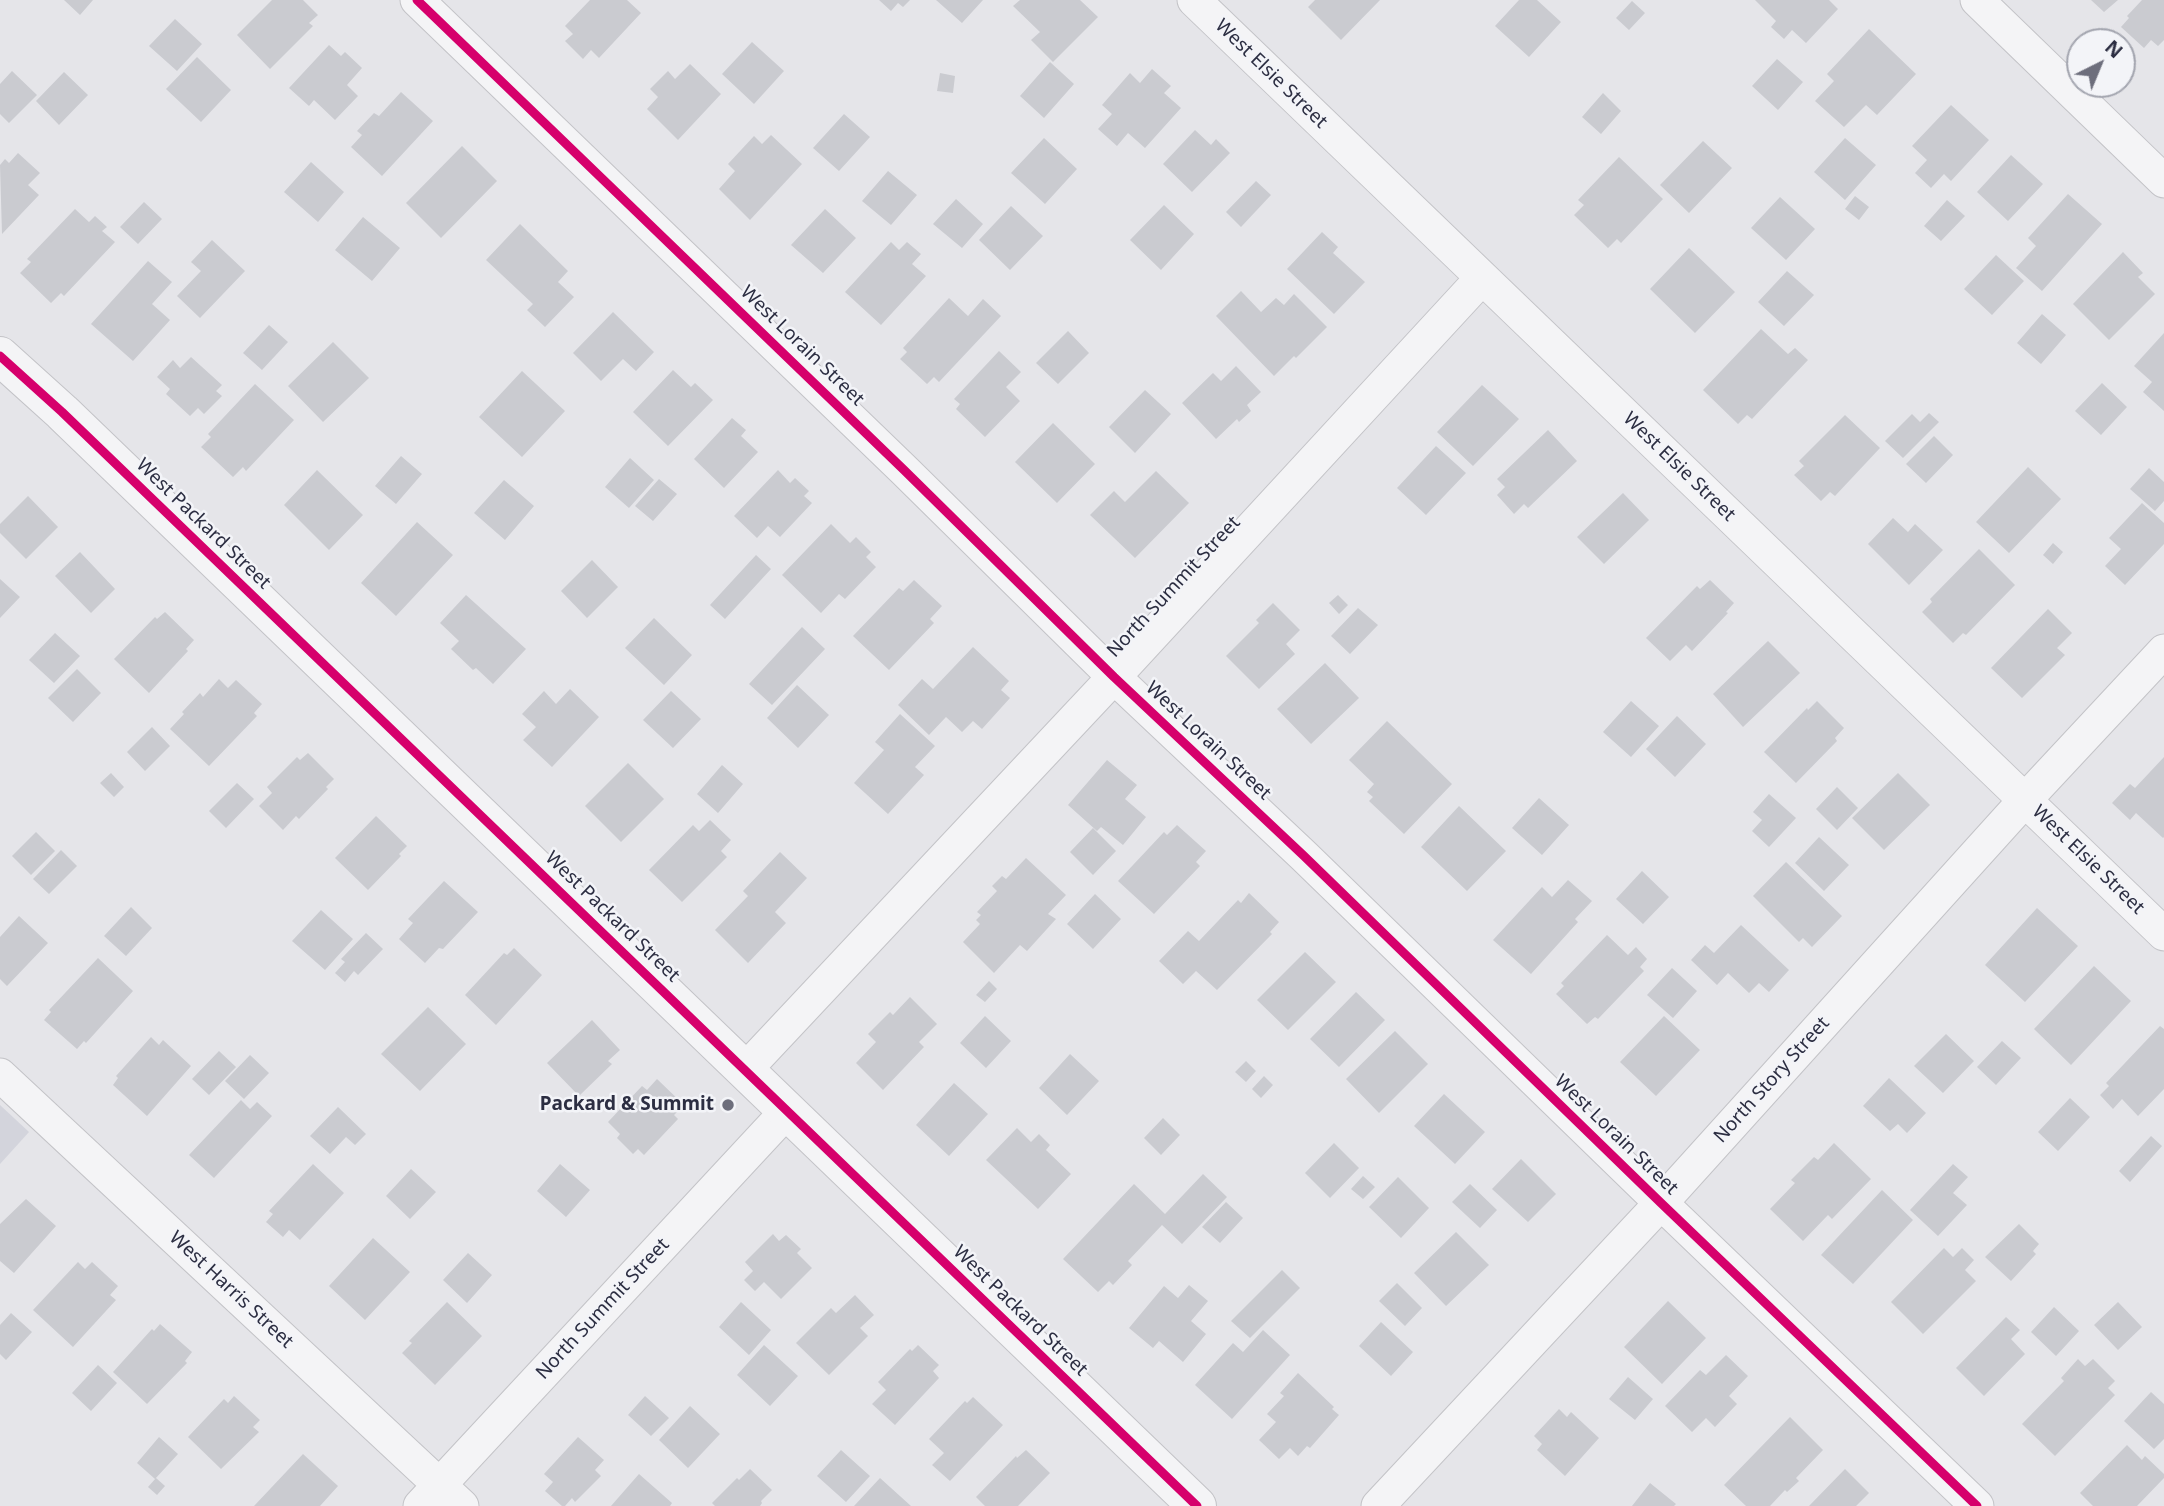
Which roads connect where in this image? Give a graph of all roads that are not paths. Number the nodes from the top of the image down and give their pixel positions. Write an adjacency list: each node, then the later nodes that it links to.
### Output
1 (417, 0): 8 (street, West Lorain Street)
2 (1194, 0): 5 (street, West Elsie Street)
3 (1977, 0): 4 (street)
4 (2164, 181)
5 (1482, 278): 8 (street, North Summit Street); 9 (street, West Elsie Street)
6 (0, 356): 11 (street, West Packard Street)
7 (2164, 651): 9 (street, North Story Street)
8 (1114, 677): 11 (street, North Summit Street); 14 (street, West Lorain Street)
9 (2025, 800): 10 (street, West Elsie Street); 14 (street, North Story Street)
10 (2164, 934)
11 (746, 1070): 13 (street, West Packard Street)
12 (0, 1075): 15 (street, West Harris Street)
13 (787, 1111): 15 (street, North Summit Street); 16 (street, West Packard Street)
14 (1661, 1203): 17 (street, North Story Street); 18 (street, West Lorain Street)
15 (440, 1499)
16 (1197, 1506)
17 (1378, 1506)
18 (1977, 1506)

